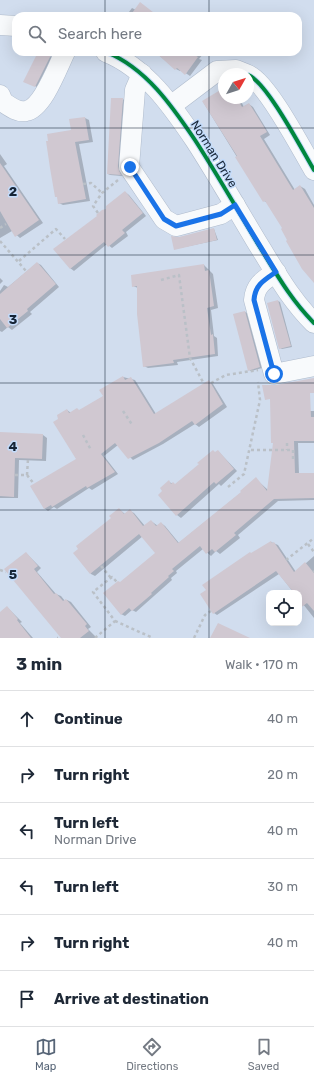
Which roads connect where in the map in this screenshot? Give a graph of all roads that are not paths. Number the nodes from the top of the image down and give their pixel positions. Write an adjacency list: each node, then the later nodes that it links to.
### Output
1 (0, 25): 2 (street)
2 (12, 26)
3 (63, 56): 8 (street)
4 (115, 56): 6 (street, Norman Drive)
5 (218, 71): 9 (street)
6 (142, 74): 9 (street, Norman Drive); 11 (street)
7 (254, 77): 10 (street)
8 (0, 95)
9 (172, 105): 11 (street, Norman Drive)
10 (314, 170)
11 (235, 205): 12 (street, Norman Drive)
12 (276, 272): 13 (street, Norman Drive); 14 (street)
13 (314, 323)
14 (314, 366)

